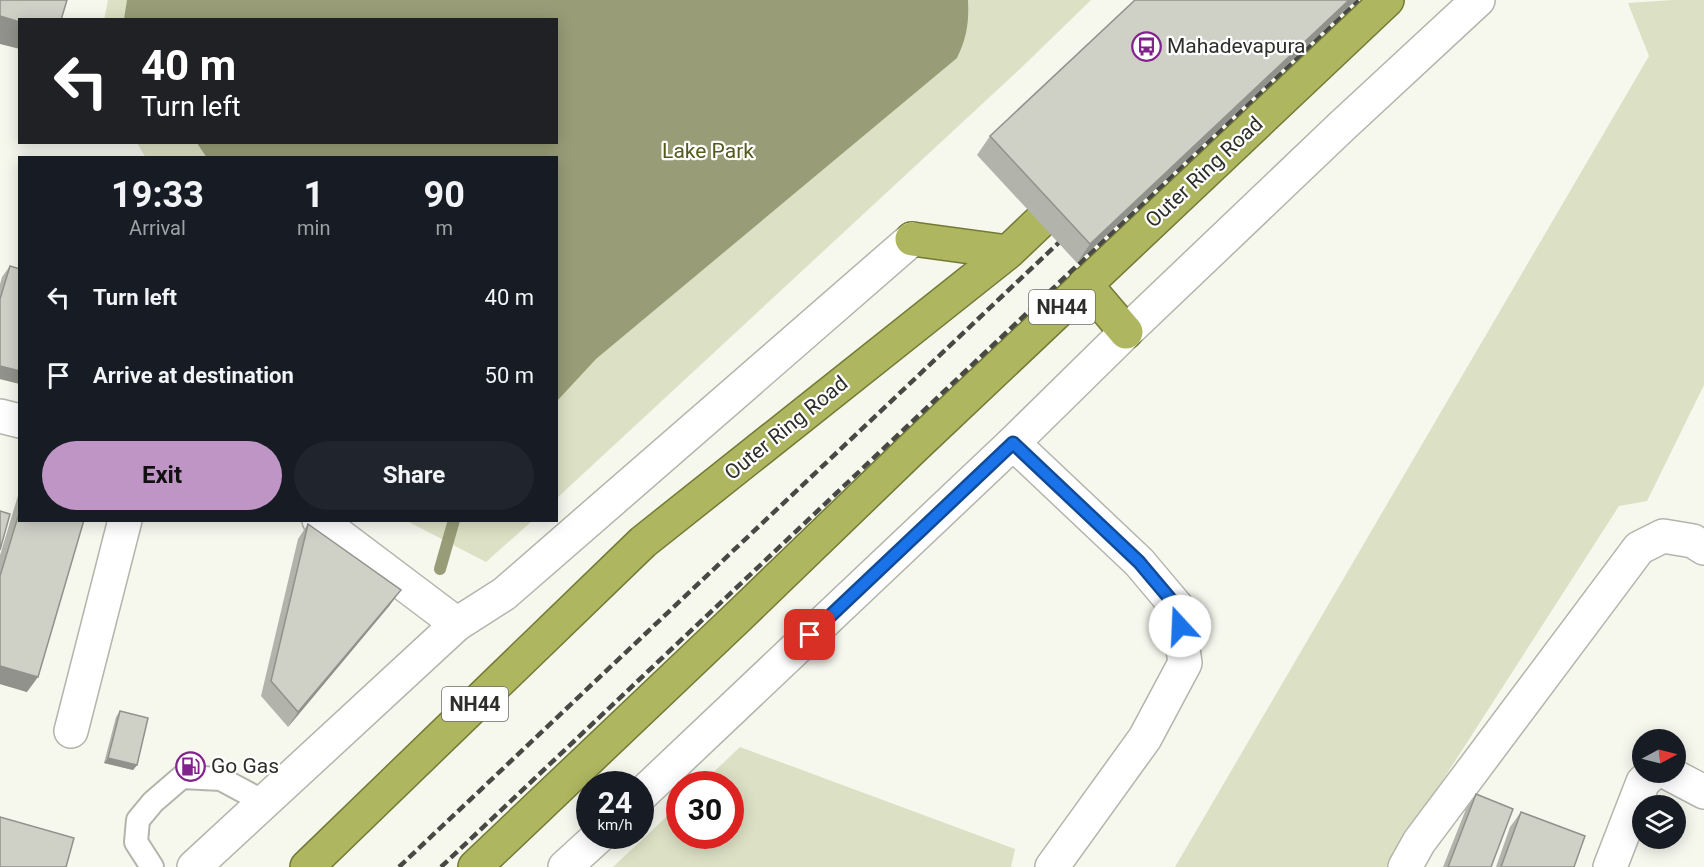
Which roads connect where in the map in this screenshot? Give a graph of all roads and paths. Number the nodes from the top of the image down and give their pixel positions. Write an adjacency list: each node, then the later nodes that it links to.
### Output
1 (1387, 0): 6 (highway, Outer Ring Road / NH44)
2 (1478, 0): 7 (street)
3 (1094, 170): 5 (highway, Outer Ring Road / NH44)
4 (912, 239): 5 (highway); 14 (street)
5 (1008, 252): 24 (highway, Outer Ring Road / NH44)
6 (1085, 284): 7 (highway); 25 (highway, Outer Ring Road / NH44)
7 (1126, 332): 10 (street)
8 (0, 416): 9 (street)
9 (18, 420)
10 (1013, 443): 16 (street); 27 (street)
11 (125, 522): 15 (street)
12 (322, 522): 14 (street)
13 (1704, 548): 28 (street)
14 (457, 624): 20 (street)
15 (71, 731)
16 (654, 783)
17 (1643, 783): 29 (street)
18 (1686, 783): 19 (street)
19 (1704, 792)
20 (264, 802): 22 (lane); 23 (street)
21 (584, 849): 26 (street)
22 (152, 867)
23 (194, 867)
24 (307, 867)
25 (475, 867)
26 (565, 867)
27 (1052, 867)
28 (1405, 867)
29 (1610, 867)

